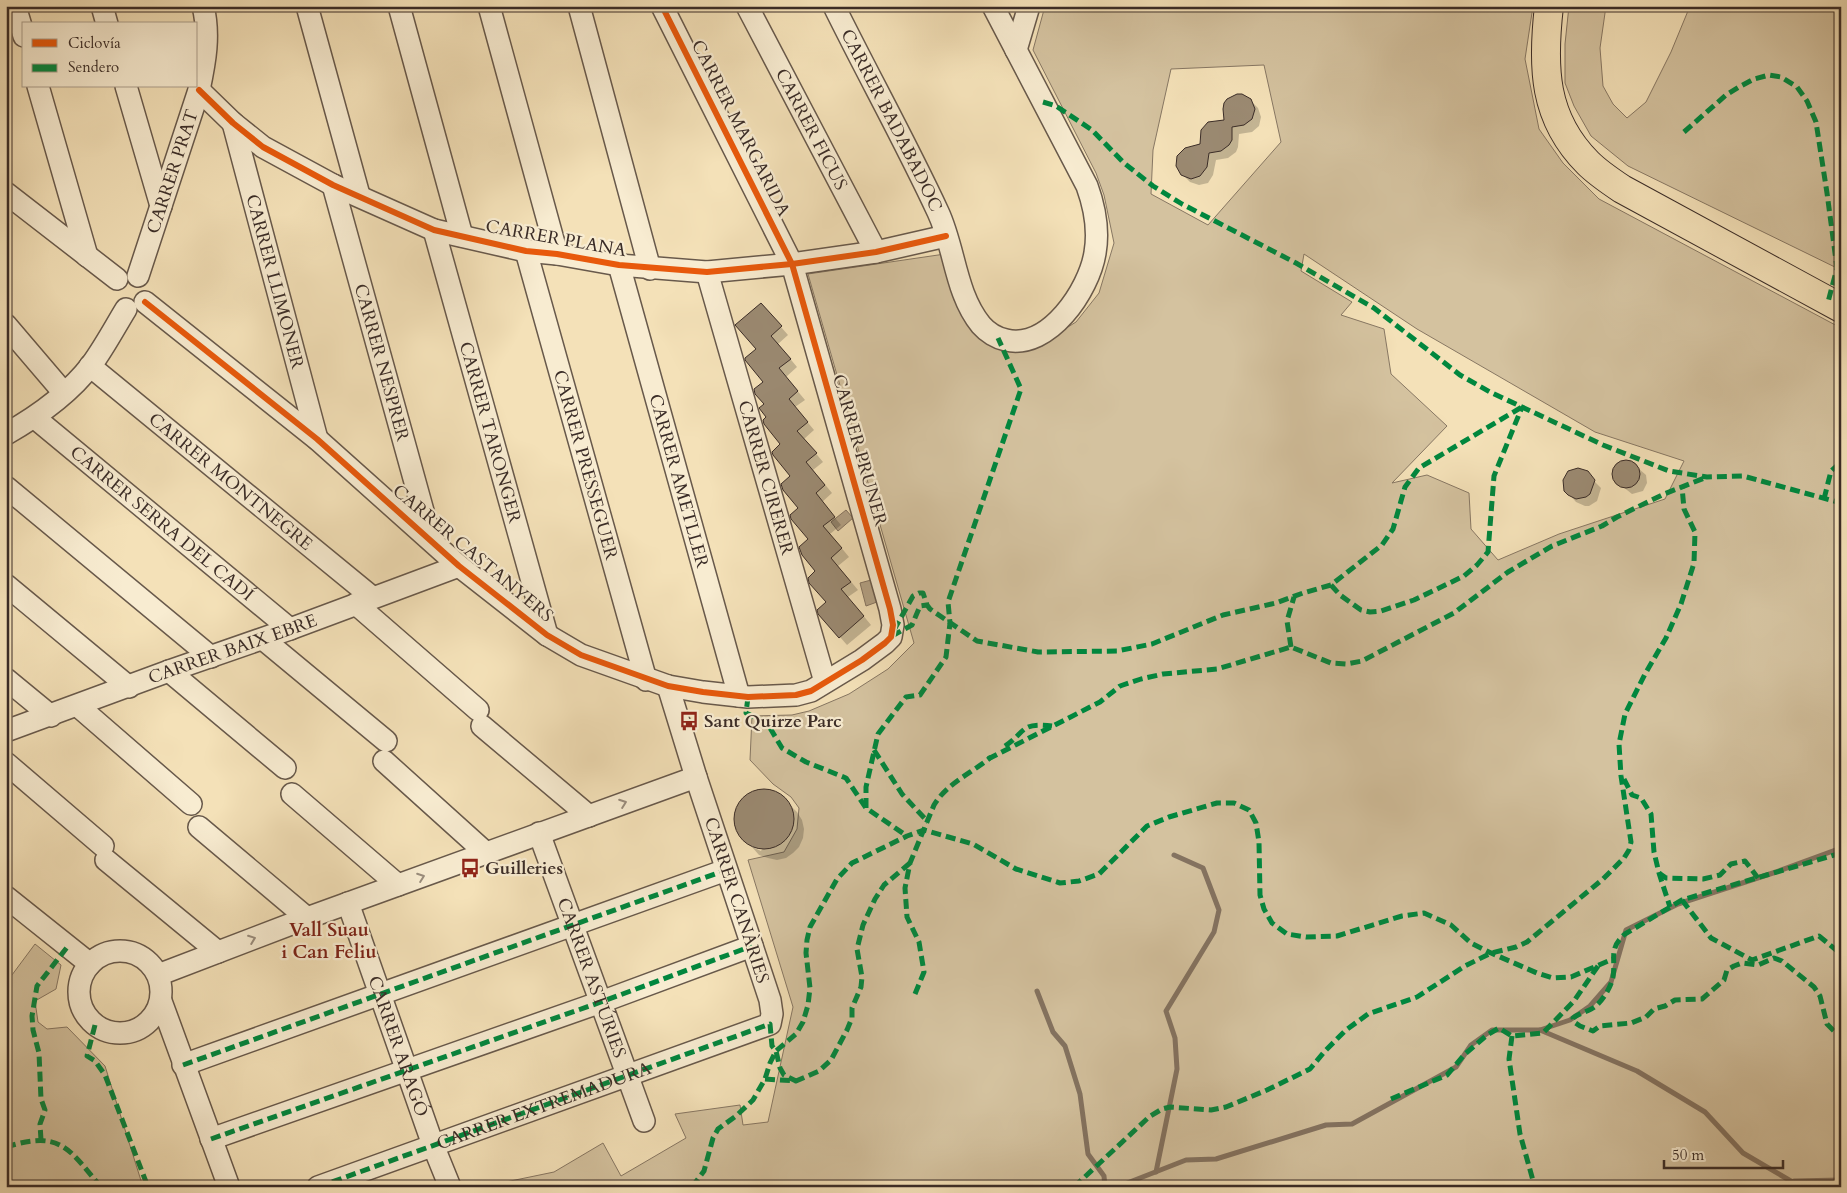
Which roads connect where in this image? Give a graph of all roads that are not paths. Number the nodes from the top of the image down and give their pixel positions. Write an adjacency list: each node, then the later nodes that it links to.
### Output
1 (15, 6): 15 (street)
2 (102, 6): 14 (street)
3 (204, 6): 19 (street, CARRER PRAT)
4 (307, 6): 23 (street)
5 (399, 6): 26 (street)
6 (489, 6): 30 (street)
7 (579, 6): 34 (street)
8 (662, 6): 32 (street, CARRER MARGARIDA)
9 (747, 6): 29 (street, CARRER FICUS)
10 (834, 6): 27 (street, CARRER BADABADOC)
11 (993, 6): 16 (street, CARRER BADABADOC)
12 (1028, 6): 16 (street)
13 (1549, 6): 39 (main road)
14 (106, 22)
15 (22, 29)
16 (1016, 50): 27 (street, CARRER BADABADOC)
17 (39, 88): 31 (street)
18 (127, 88): 24 (street)
19 (199, 90): 20 (street, CARRER PLANA); 24 (street, CARRER PRAT)
20 (232, 123): 21 (street, CARRER PLANA); 45 (street, CARRER LLIMONER)
21 (333, 185): 23 (street, CARRER PLANA); 47 (street, CARRER NESPRER)
22 (6, 193): 31 (street)
23 (359, 195): 25 (street, CARRER PLANA)
24 (161, 206): 36 (street, CARRER PRAT)
25 (434, 230): 26 (street, CARRER PLANA); 52 (street, CARRER TARONGER)
26 (462, 236): 28 (street, CARRER PLANA)
27 (946, 236): 29 (street, CARRER PLANA)
28 (526, 251): 30 (street, CARRER PLANA); 58 (street, CARRER PRESSEGUER)
29 (876, 252): 32 (street, CARRER PLANA)
30 (557, 254): 33 (street, CARRER PLANA)
31 (87, 256): 37 (street)
32 (792, 264): 35 (street, CARRER PLANA); 54 (street, CARRER PRUNER)
33 (620, 265): 34 (street, CARRER PLANA); 62 (street, CARRER AMETLLER)
34 (650, 269): 35 (street, CARRER PLANA)
35 (707, 272): 59 (street, CARRER CIRERER)
36 (138, 276): 37 (street); 38 (street)
37 (117, 279): 38 (street)
38 (135, 305): 41 (street); 45 (street, CARRER CASTANYERS)
39 (1841, 308)
40 (6, 325): 42 (street)
41 (90, 366): 42 (street); 50 (street, CARRER MONTNEGRE)
42 (64, 393): 43 (street)
43 (35, 418): 44 (street); 51 (street, CARRER SERRA DEL CADÍ)
44 (6, 434)
45 (317, 439): 47 (street, CARRER CASTANYERS)
46 (6, 487): 55 (street)
47 (431, 540): 48 (street, CARRER CASTANYERS)
48 (459, 566): 50 (street, CARRER BAIX EBRE); 52 (street, CARRER CASTANYERS)
49 (6, 585): 61 (street)
50 (364, 601): 51 (street, CARRER BAIX EBRE); 71 (street, CARRER MONTNEGRE)
51 (290, 629): 53 (street, CARRER BAIX EBRE)
52 (547, 635): 58 (street, CARRER CASTANYERS)
53 (263, 639): 55 (street, CARRER BAIX EBRE); 74 (street)
54 (886, 643): 59 (street, CARRER CASTANYERS)
55 (211, 658): 56 (street, CARRER BAIX EBRE)
56 (169, 671): 61 (street, CARRER BAIX EBRE); 67 (street)
57 (6, 679): 64 (street)
58 (646, 680): 60 (street, CARRER CASTANYERS)
59 (825, 682): 62 (street, CARRER CASTANYERS)
60 (668, 686): 62 (street, CARRER CASTANYERS); 68 (street, CARRER CANÀRIES)
61 (129, 687): 63 (street, CARRER BAIX EBRE)
62 (739, 696)
63 (78, 706): 64 (street, CARRER BAIX EBRE); 70 (street)
64 (51, 716): 65 (street, CARRER BAIX EBRE)
65 (6, 731)
66 (6, 763): 82 (street)
67 (285, 768)
68 (696, 777): 71 (street, one-way to 68); 75 (street, CARRER CANÀRIES)
69 (292, 794): 76 (street)
70 (191, 804)
71 (589, 816): 73 (street)
72 (198, 827): 79 (street)
73 (539, 833): 74 (street); 80 (street, CARRER ASTÚRIES)
74 (486, 852): 76 (street, one-way to 74)
75 (726, 870): 80 (street); 81 (street, CARRER CANÀRIES)
76 (398, 885): 78 (street)
77 (6, 897): 83 (street)
78 (348, 903): 79 (street); 85 (street, CARRER ARAGÓ)
79 (306, 918): 82 (street, one-way to 79)
80 (573, 925): 85 (street); 87 (street, CARRER ASTÚRIES)
81 (752, 946): 87 (street); 88 (street, CARRER CANÀRIES)
82 (218, 952): 84 (street)
83 (90, 964): 84 (street); 86 (street)
84 (158, 975): 86 (street)
85 (380, 994): 89 (street); 90 (street, CARRER ARAGÓ)
86 (161, 1001): 89 (street)
87 (601, 1002): 90 (street); 91 (street, CARRER ASTÚRIES)
88 (770, 1024): 91 (street, CARRER EXTREMADURA)
89 (183, 1065): 93 (street)
90 (407, 1070): 93 (street); 94 (street, CARRER ARAGÓ)
91 (628, 1076): 92 (street, CARRER ASTÚRIES); 94 (street, CARRER EXTREMADURA)
92 (644, 1121)
93 (210, 1140): 95 (street)
94 (433, 1145): 96 (street, CARRER EXTREMADURA); 97 (street, CARRER ARAGÓ)
95 (229, 1187)
96 (318, 1187)
97 (450, 1187)

